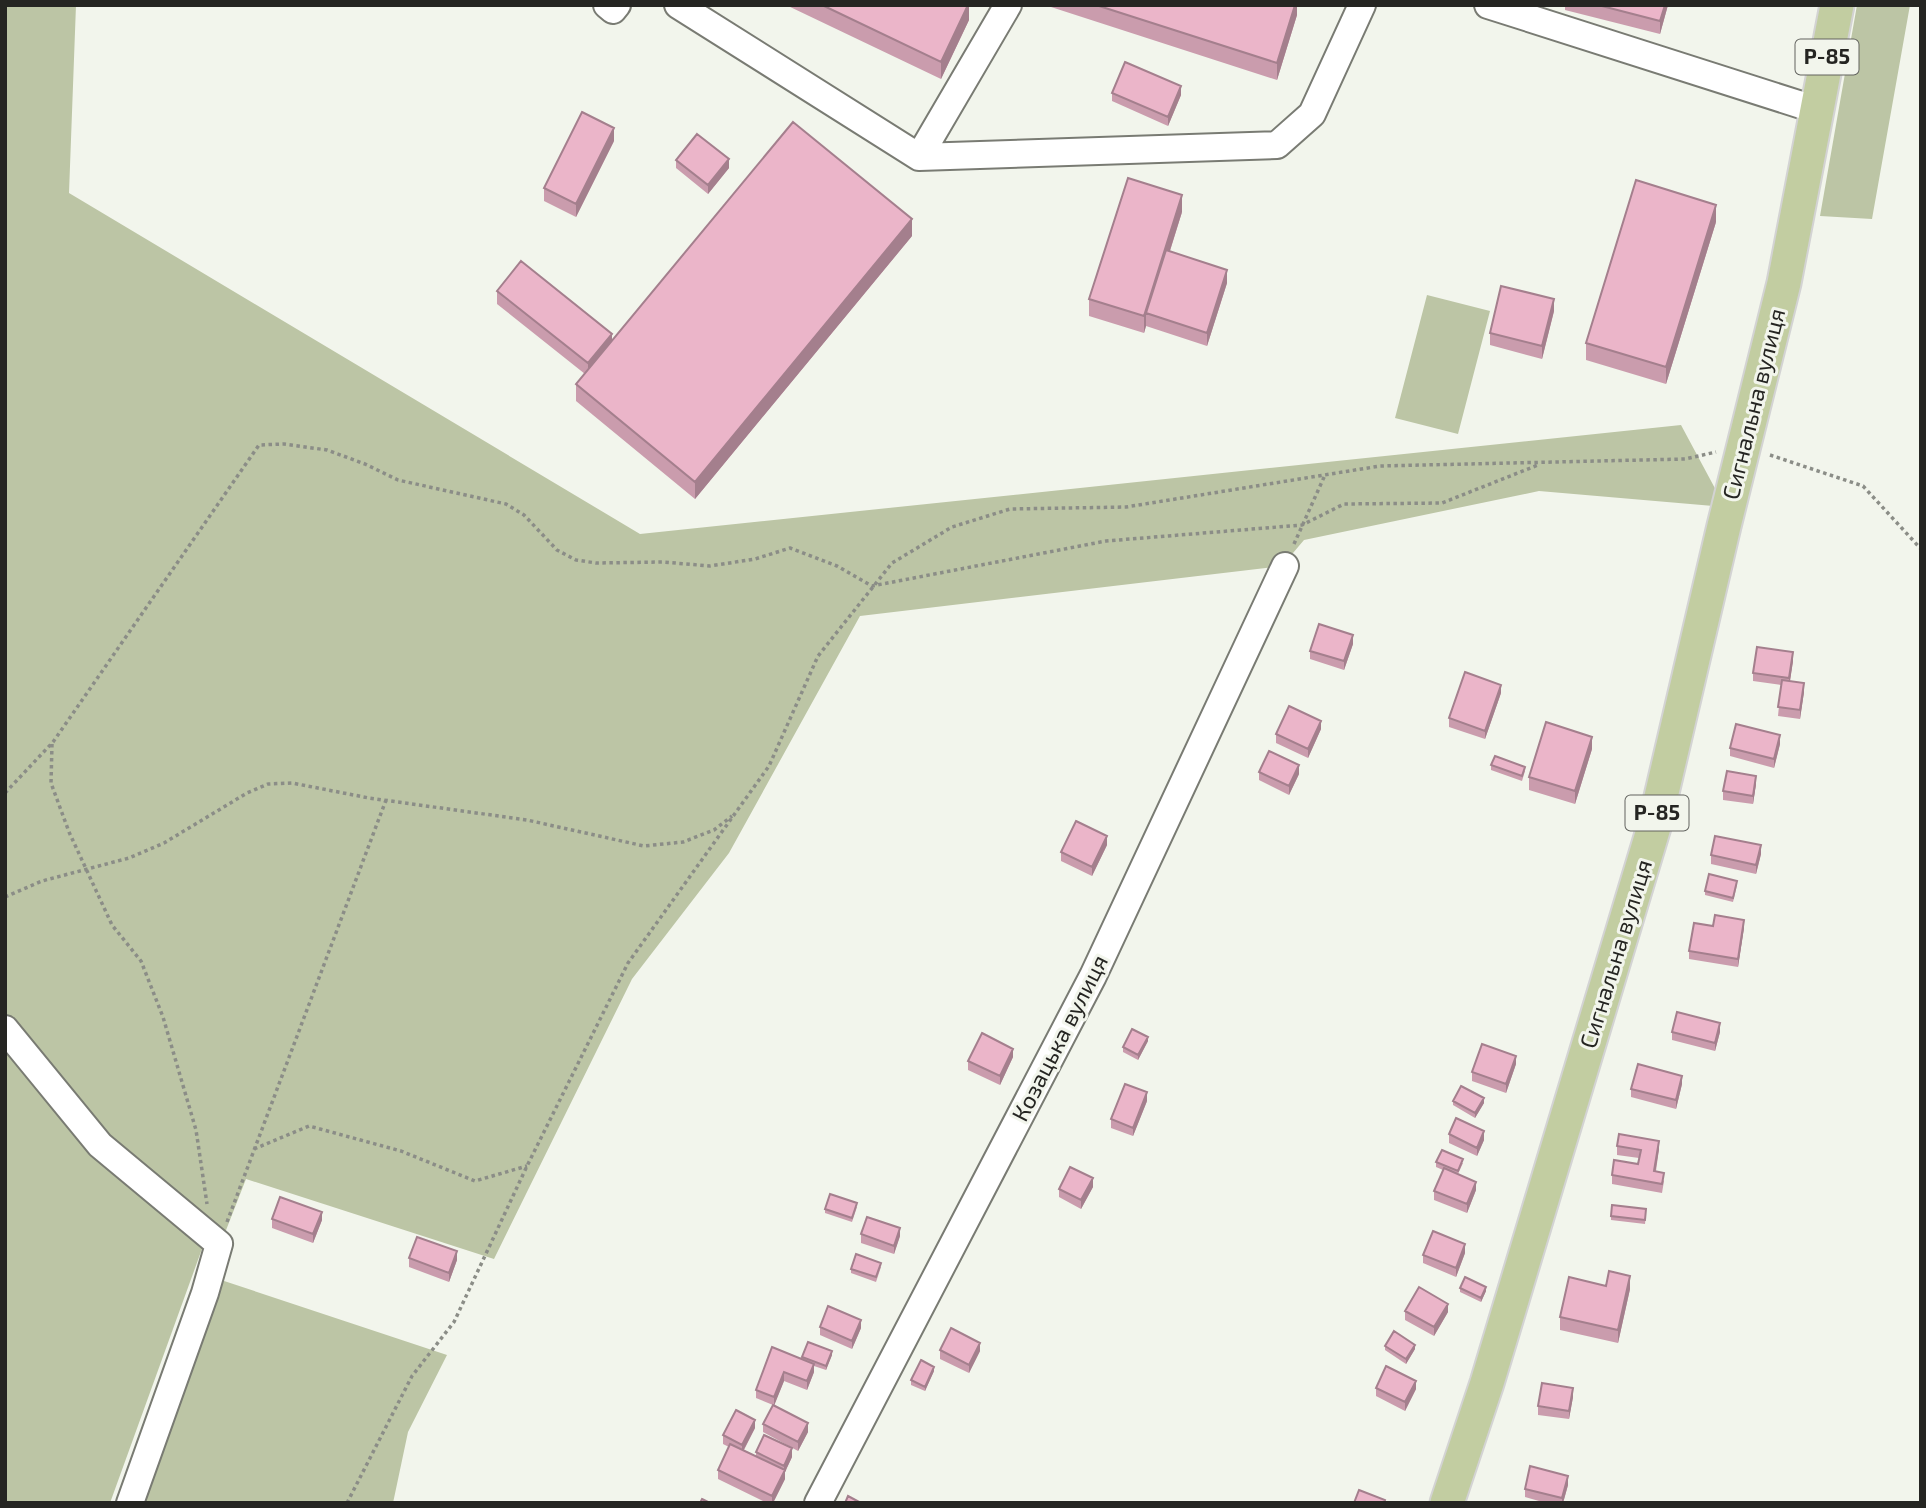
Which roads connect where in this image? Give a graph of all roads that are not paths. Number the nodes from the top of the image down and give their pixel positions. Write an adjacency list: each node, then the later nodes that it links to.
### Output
1 (607, 5): 2 (street)
2 (617, 5)
3 (678, 5): 9 (street)
4 (1008, 5): 9 (street)
5 (1362, 5): 9 (street)
6 (1488, 5): 8 (street)
7 (1837, 5): 8 (main road, Р-85)
8 (1817, 110): 14 (main road, Сигнальна вулиця / Р-85)
9 (919, 157)
10 (1285, 566): 13 (street, Козацька вулиця)
11 (5, 1029): 12 (street)
12 (130, 1503)
13 (818, 1503)
14 (1447, 1503)

